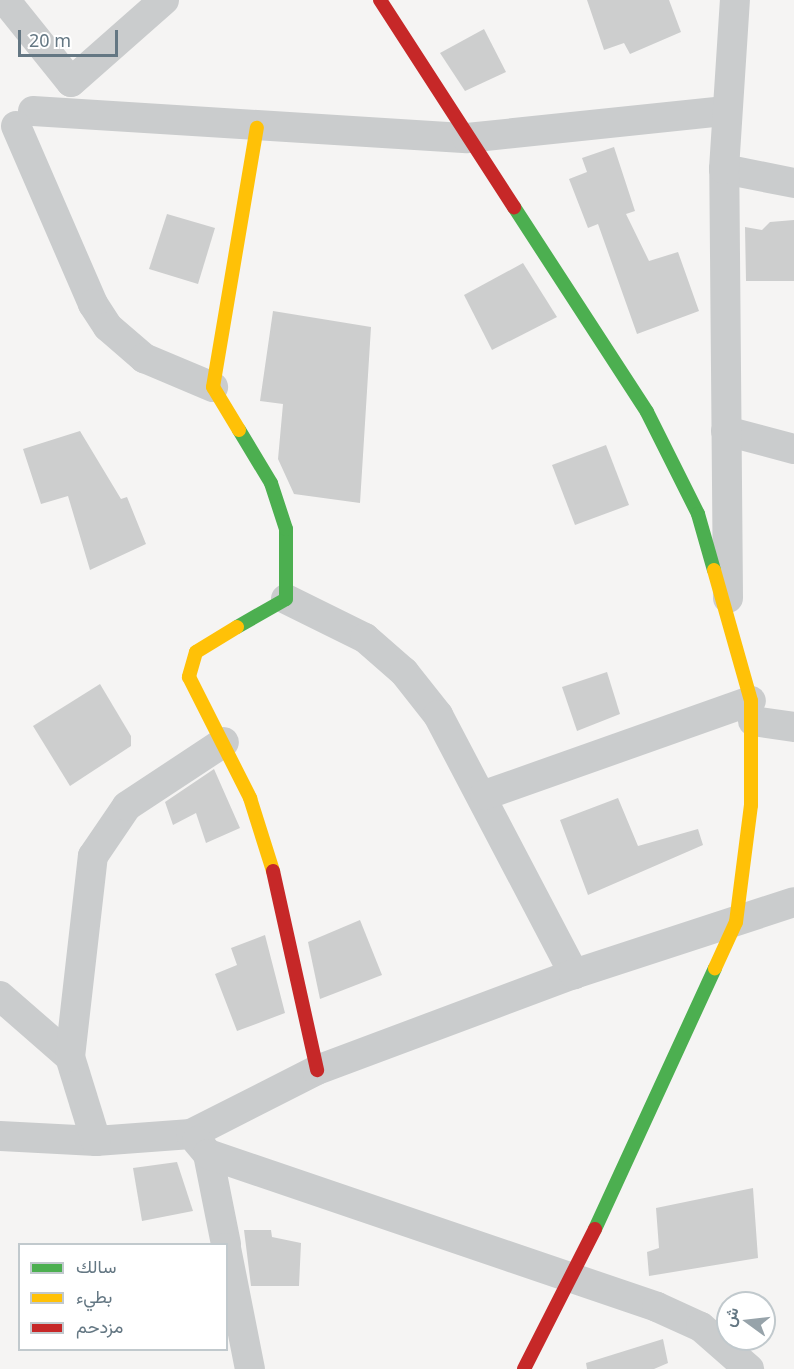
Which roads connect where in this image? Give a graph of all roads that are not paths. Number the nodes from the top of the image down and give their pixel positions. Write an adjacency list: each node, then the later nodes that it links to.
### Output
1 (5, 0): 5 (street)
2 (164, 0): 5 (street)
3 (380, 0): 9 (street)
4 (735, 0): 6 (street)
5 (71, 82): 7 (street)
6 (726, 111): 9 (street); 10 (street)
7 (16, 124): 8 (street); 12 (street)
8 (257, 128): 9 (street); 12 (street)
9 (467, 138): 16 (street)
10 (724, 169): 11 (street); 13 (street)
11 (794, 183)
12 (213, 387): 15 (street)
13 (726, 431): 14 (street); 16 (street)
14 (794, 449)
15 (286, 599): 19 (street); 20 (street)
16 (728, 614): 17 (street)
17 (752, 711): 18 (street); 20 (street); 22 (street)
18 (794, 727)
19 (224, 742): 25 (street); 26 (street)
20 (485, 795): 23 (street)
21 (794, 902): 22 (street)
22 (736, 922): 23 (street); 32 (street)
23 (574, 974): 26 (street)
24 (0, 996): 25 (street)
25 (70, 1057): 28 (street)
26 (317, 1070): 29 (street)
27 (0, 1136): 28 (street)
28 (96, 1141): 29 (street)
29 (199, 1144): 30 (street); 32 (street)
30 (225, 1243)
31 (228, 1256): 33 (street)
32 (574, 1275): 34 (street); 35 (street)
33 (250, 1369)
34 (524, 1369)
35 (749, 1369)

